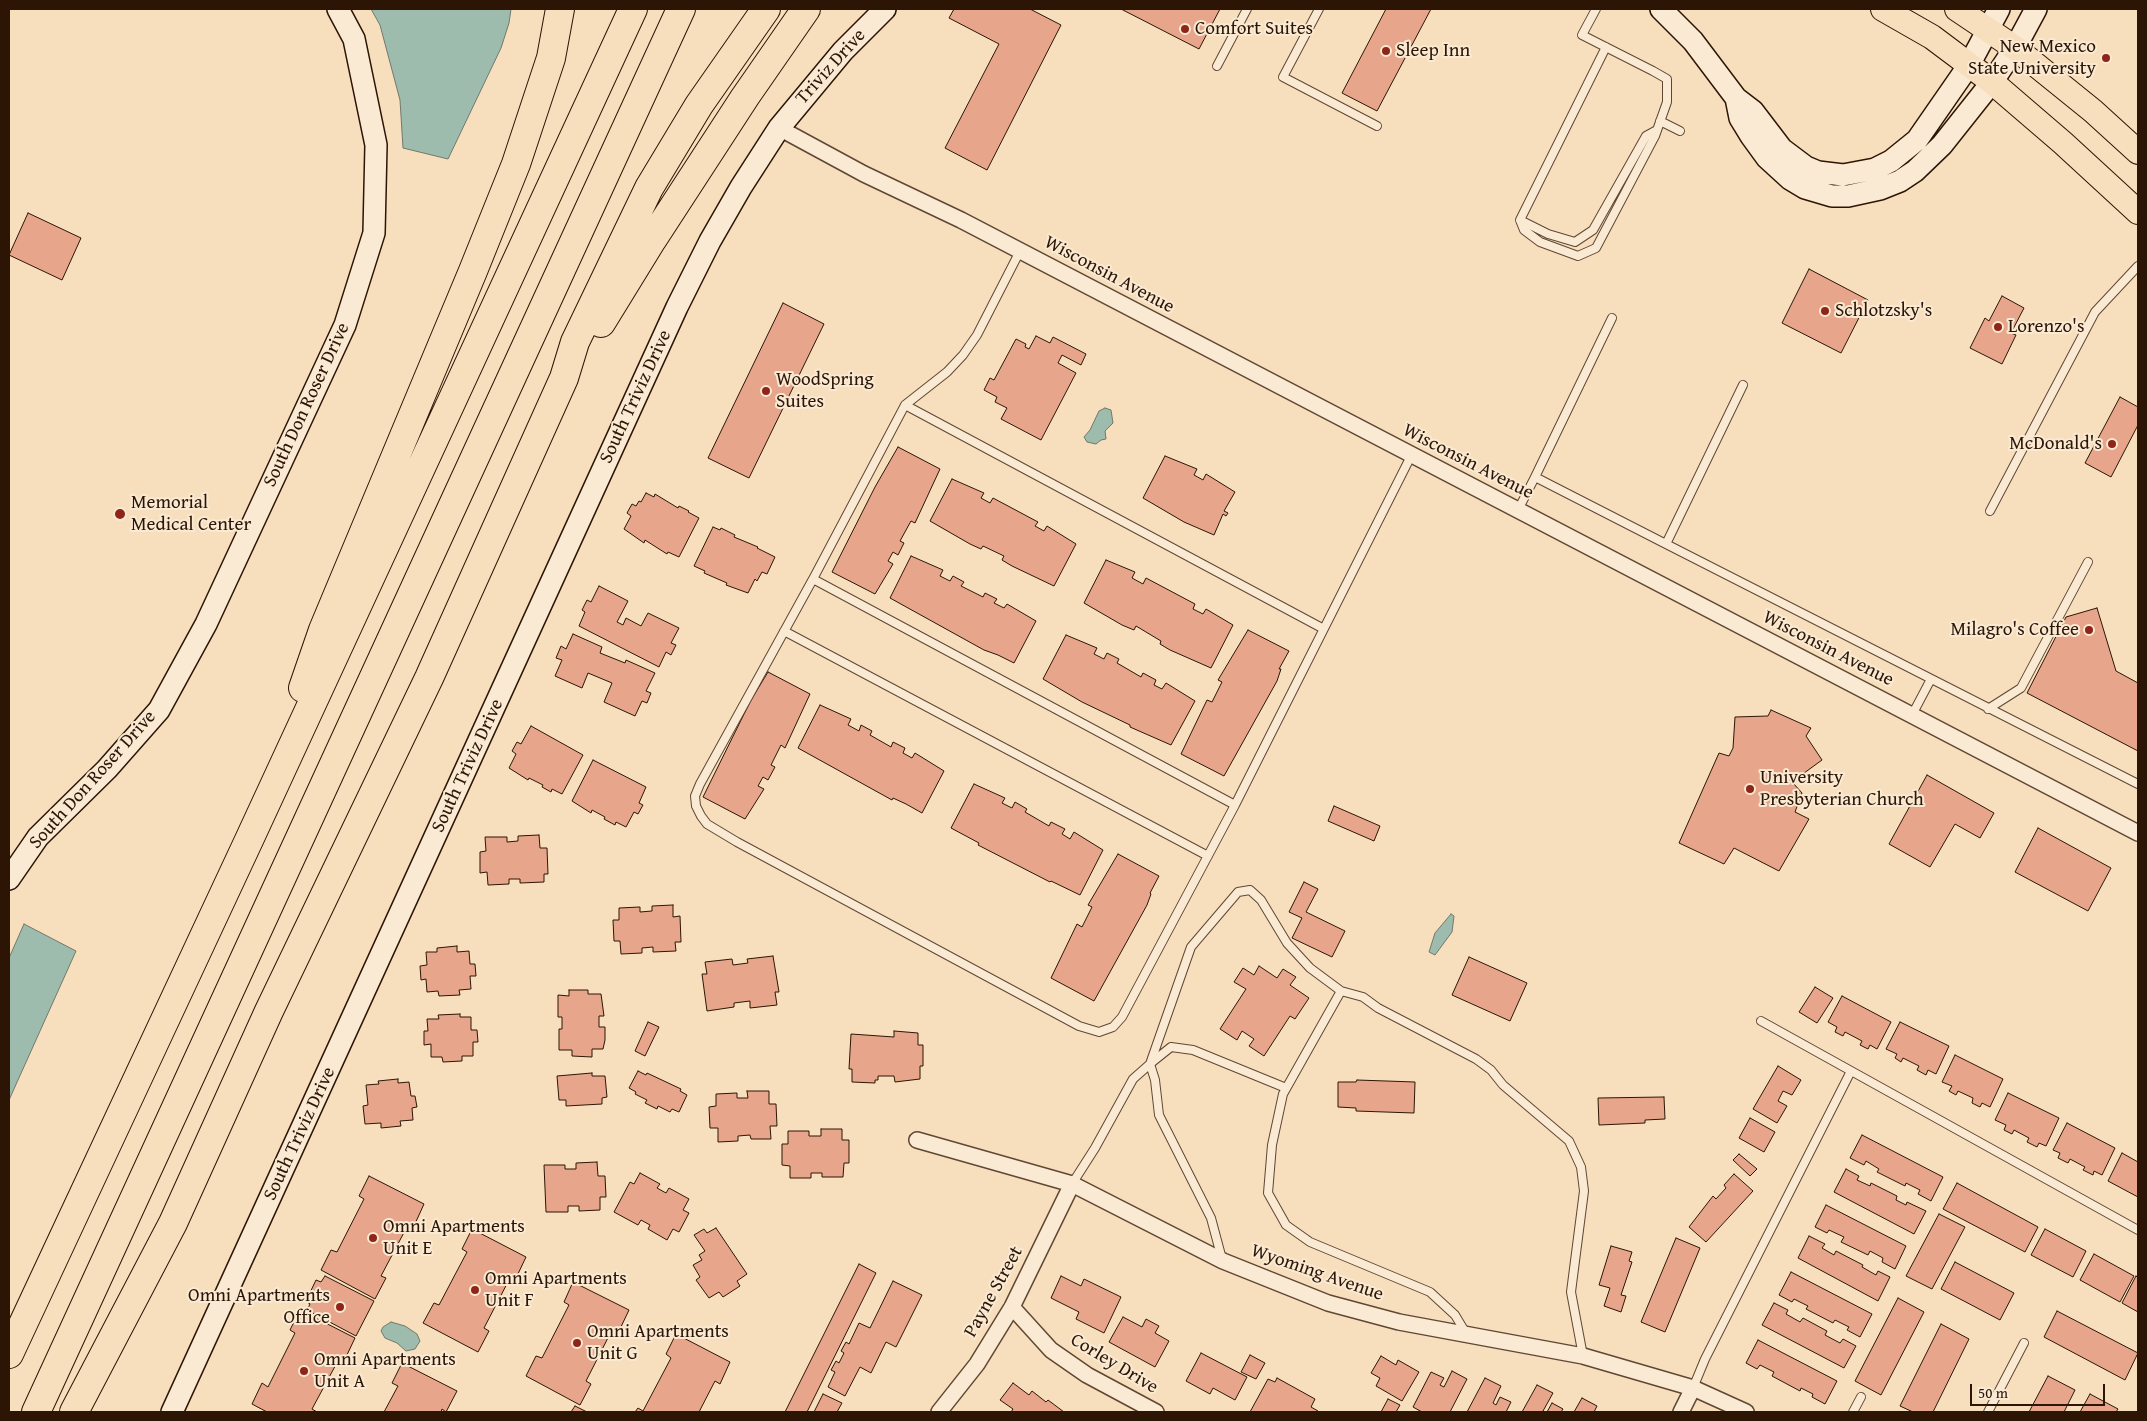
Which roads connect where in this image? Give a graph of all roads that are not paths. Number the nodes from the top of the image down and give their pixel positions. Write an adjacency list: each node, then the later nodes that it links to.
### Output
1 (338, 9): 53 (street, South Don Roser Drive)
2 (560, 9): 51 (highway)
3 (633, 9): 51 (highway)
4 (681, 9): 70 (highway)
5 (766, 9): 33 (highway)
6 (806, 9): 33 (highway)
7 (885, 9): 24 (street, Triviz Drive)
8 (1247, 9): 19 (lane)
9 (1319, 9): 23 (lane)
10 (1596, 9): 16 (lane)
11 (1661, 9): 21 (street)
12 (1883, 9): 18 (main road)
13 (1957, 9): 15 (main road)
14 (2036, 9): 17 (street)
15 (1993, 19): 17 (main road); 18 (street)
16 (1606, 47): 22 (lane); 29 (lane)
17 (2015, 48): 20 (street); 27 (main road)
18 (1969, 65): 20 (main road); 21 (street)
19 (1217, 66)
20 (1992, 82): 21 (street); 28 (main road)
21 (1736, 98)
22 (1660, 120): 25 (lane); 26 (lane)
23 (1376, 126)
24 (779, 128): 30 (street, Wisconsin Avenue); 72 (street, South Triviz Drive)
25 (1656, 130): 29 (lane); 29 (lane)
26 (1680, 131)
27 (2138, 152)
28 (2138, 212)
29 (1520, 220)
30 (1020, 251): 35 (lane); 36 (street, Wisconsin Avenue)
31 (2138, 266): 39 (lane)
32 (1612, 318): 37 (lane)
33 (564, 378): 71 (highway)
34 (1743, 385): 40 (lane)
35 (905, 404): 42 (lane); 43 (lane)
36 (1411, 456): 38 (street, Wisconsin Avenue); 43 (lane)
37 (1535, 477): 38 (lane); 40 (lane)
38 (1518, 510): 47 (street, Wisconsin Avenue)
39 (1990, 511)
40 (1666, 544): 45 (lane)
41 (2088, 562): 46 (lane)
42 (813, 579): 44 (lane); 49 (lane)
43 (1322, 628): 49 (lane)
44 (784, 631): 52 (lane); 52 (lane)
45 (1931, 679): 46 (lane); 47 (lane)
46 (1988, 708): 48 (lane)
47 (1912, 716): 50 (street, Wisconsin Avenue)
48 (2138, 784)
49 (1235, 804): 52 (lane)
50 (2138, 833)
51 (249, 840): 66 (highway)
52 (1208, 856)
53 (9, 879)
54 (1341, 991): 56 (lane); 58 (lane); 67 (lane)
55 (1761, 1021): 57 (lane)
56 (1150, 1064): 58 (lane); 60 (lane); 62 (lane)
57 (1851, 1071): 61 (lane); 68 (lane)
58 (1286, 1088): 64 (lane)
59 (916, 1140): 60 (street, Wyoming Avenue)
60 (1072, 1184): 62 (street, Wyoming Avenue); 63 (street, Payne Street)
61 (2138, 1230)
62 (1223, 1261): 64 (street, Wyoming Avenue)
63 (1012, 1307): 73 (street, Payne Street); 74 (street, Corley Drive)
64 (1467, 1336): 67 (street, Wyoming Avenue)
65 (2024, 1344): 78 (lane)
66 (9, 1354)
67 (1583, 1356): 68 (street, Wyoming Avenue)
68 (1693, 1388): 75 (street); 76 (street, Wyoming Avenue)
69 (1861, 1397): 77 (lane)
70 (36, 1412)
71 (74, 1412)
72 (172, 1412)
73 (939, 1412)
74 (1156, 1412)
75 (1681, 1412)
76 (1746, 1412)
77 (1853, 1412)
78 (1988, 1412)

